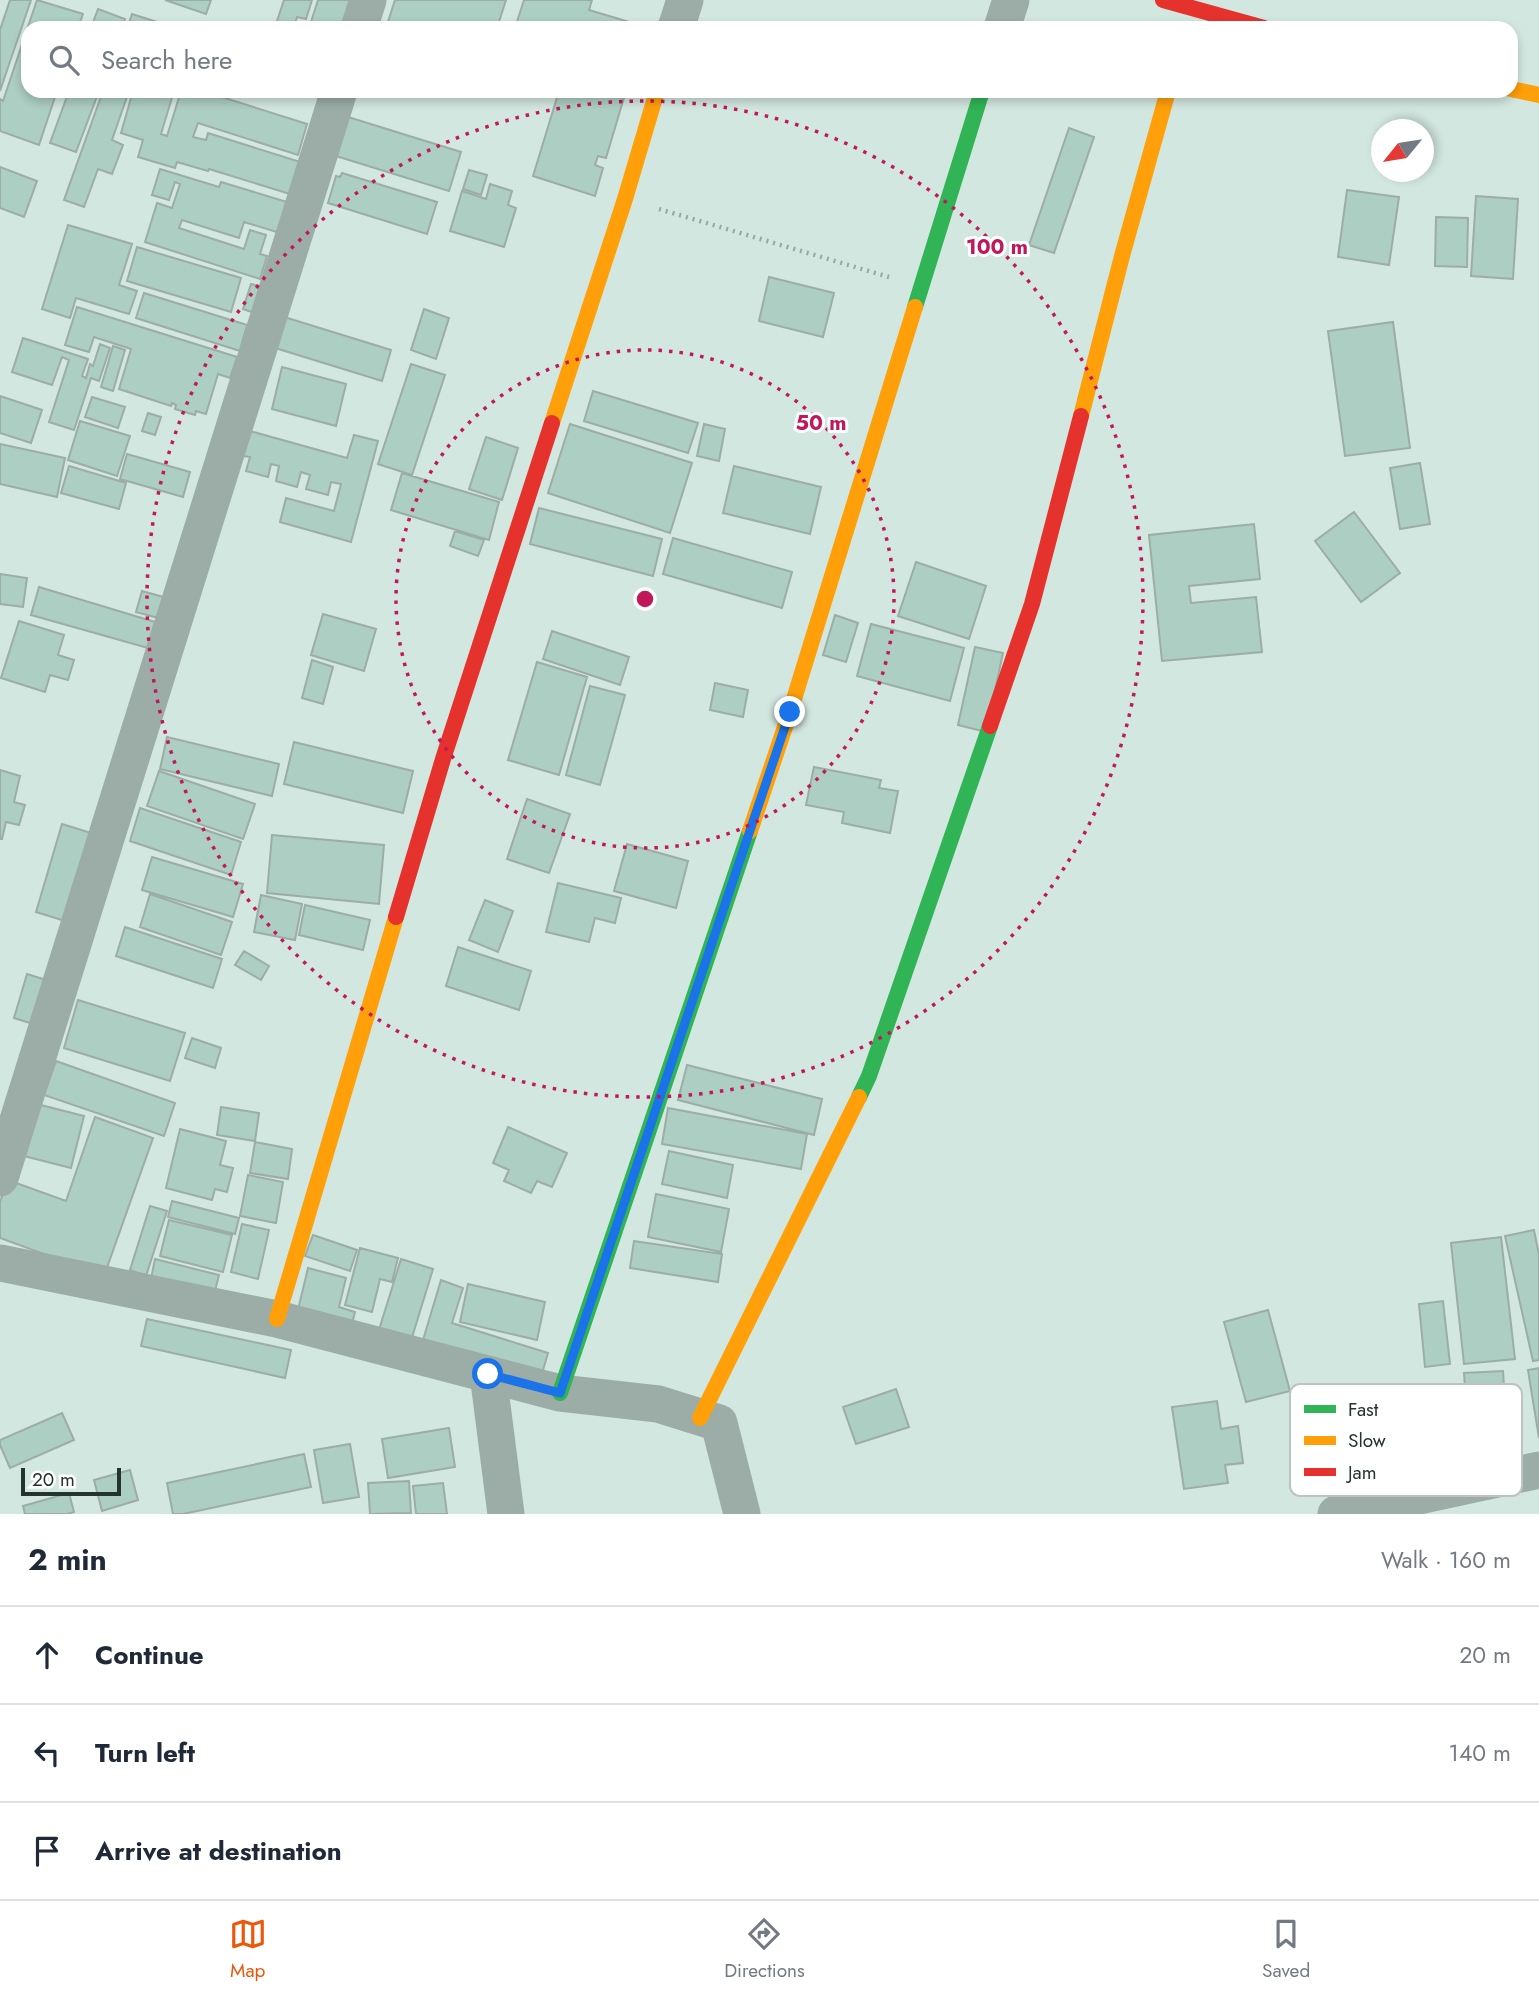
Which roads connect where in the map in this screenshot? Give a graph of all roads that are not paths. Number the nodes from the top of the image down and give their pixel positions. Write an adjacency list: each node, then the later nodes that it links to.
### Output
1 (368, 0): 5 (street)
2 (684, 0): 6 (street)
3 (1011, 0): 7 (street)
4 (1180, 12): 8 (main road)
5 (361, 21)
6 (678, 21)
7 (1004, 21)
8 (1227, 21)
9 (1518, 90): 10 (main road)
10 (1539, 95)
11 (338, 98): 15 (street)
12 (655, 98): 17 (main road)
13 (980, 98): 19 (main road)
14 (1166, 98): 20 (main road)
15 (0, 1178)
16 (0, 1263): 17 (street)
17 (277, 1319): 18 (street)
18 (488, 1374): 19 (street); 22 (street)
19 (560, 1393): 20 (street)
20 (700, 1418): 23 (street)
21 (1419, 1496): 24 (street)
22 (506, 1514)
23 (742, 1514)
24 (1336, 1514)

